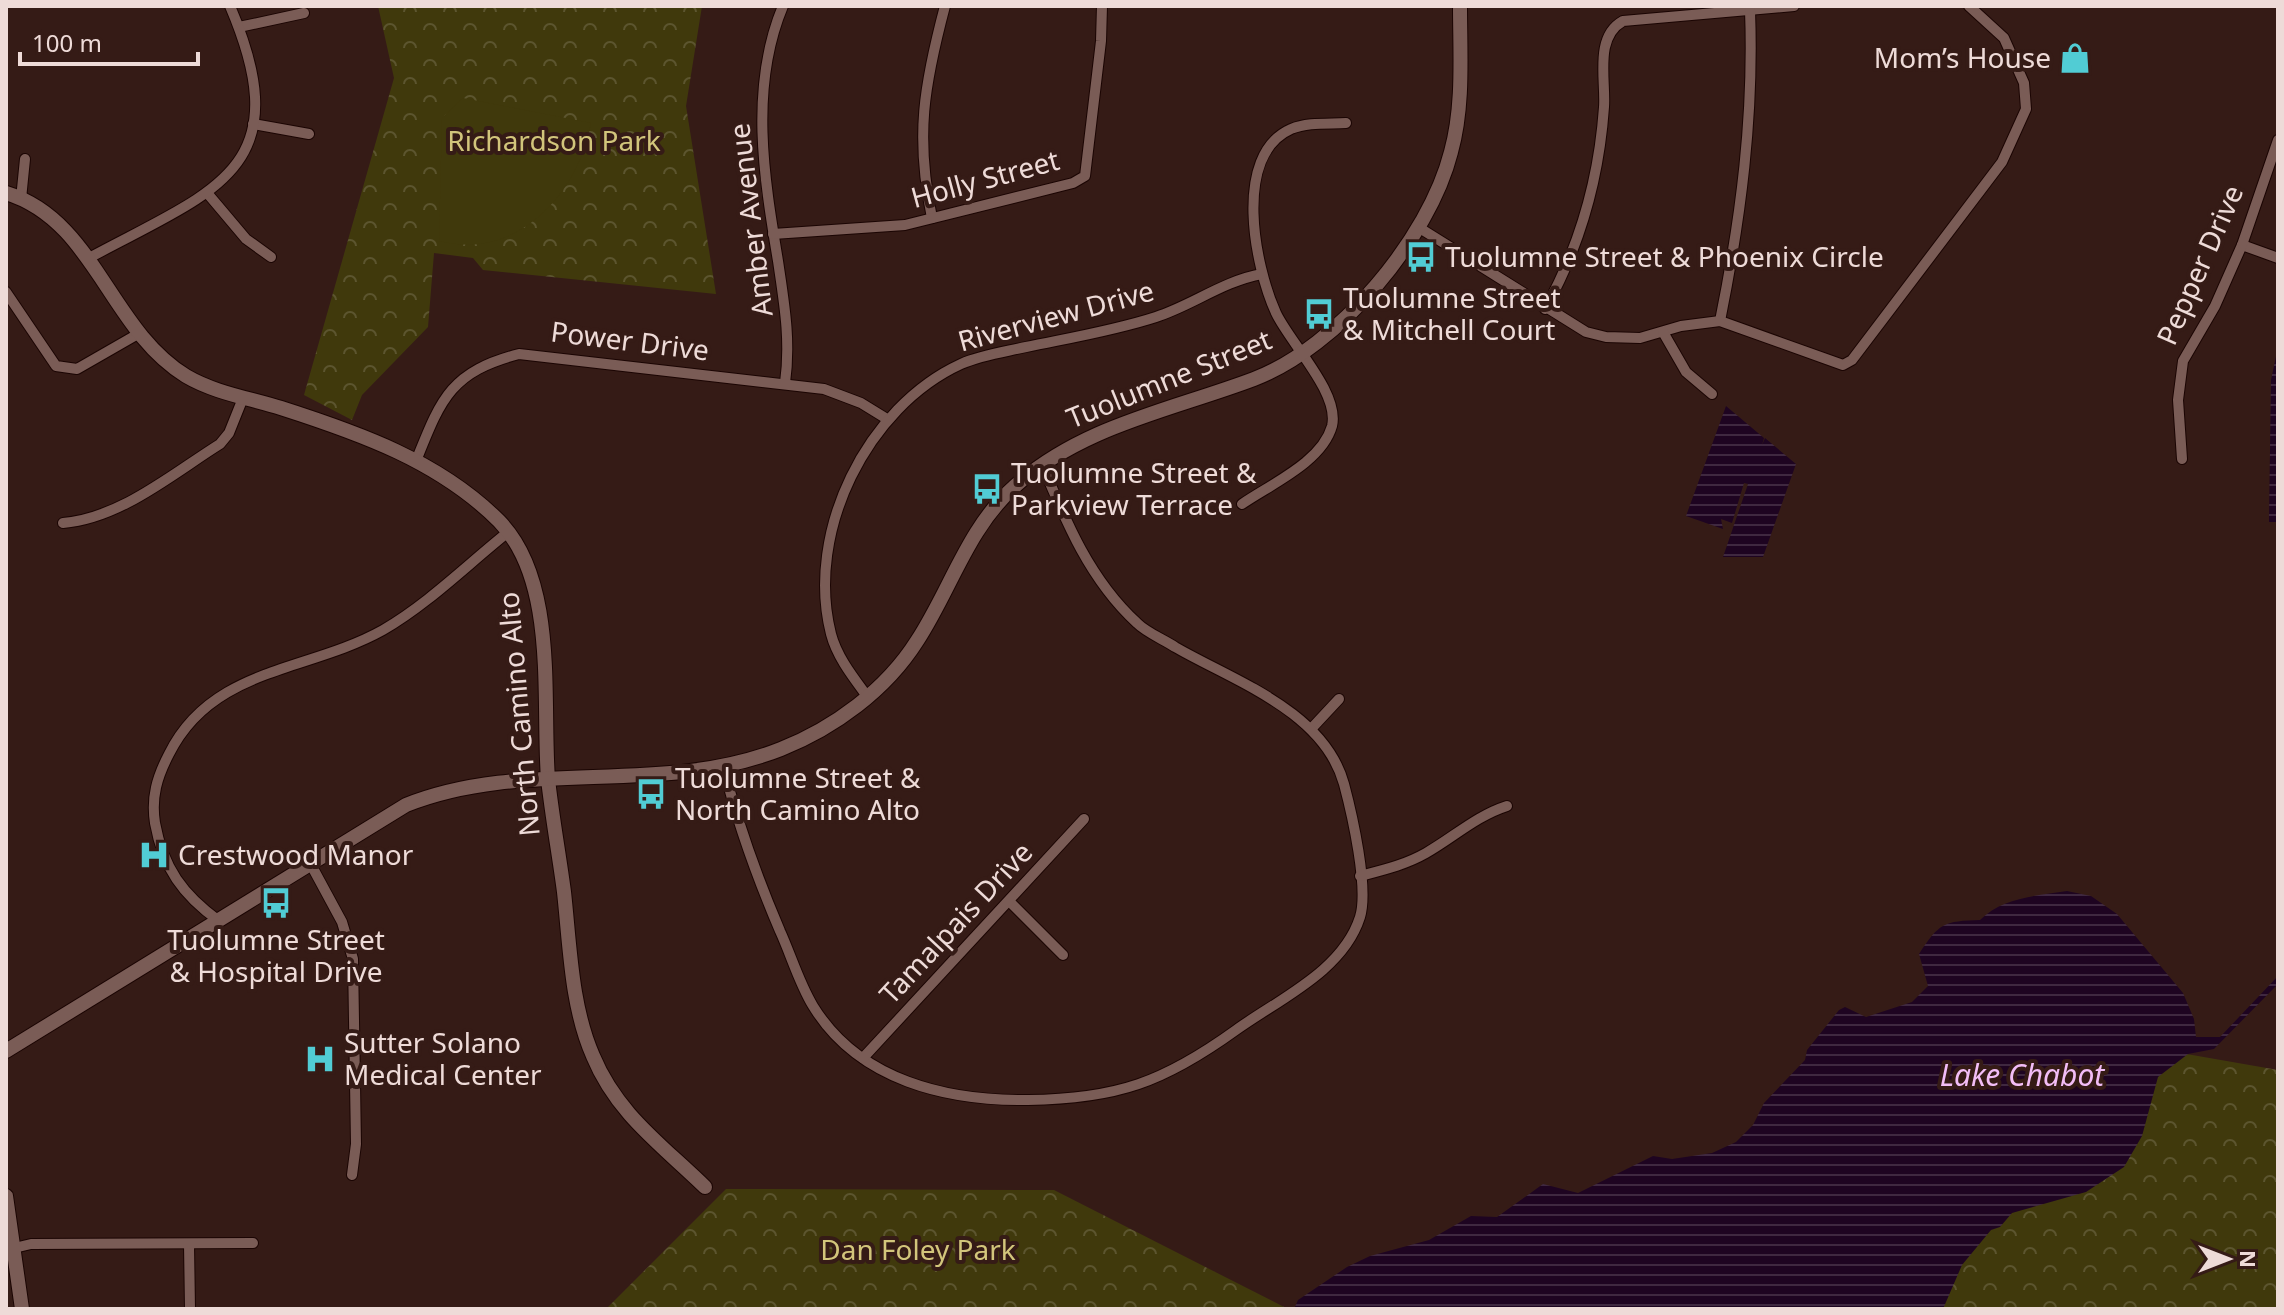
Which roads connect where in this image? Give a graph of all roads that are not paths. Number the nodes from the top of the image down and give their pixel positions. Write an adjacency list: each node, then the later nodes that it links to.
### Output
1 (230, 6): 10 (street)
2 (783, 6): 21 (street, Amber Avenue)
3 (945, 6): 19 (street)
4 (1102, 6): 19 (street, Holly Street)
5 (1460, 6): 20 (main road, Tuolumne Street)
6 (1794, 6): 8 (street)
7 (1969, 6): 29 (street)
8 (1750, 10): 28 (street); 29 (street)
9 (304, 13): 10 (street)
10 (239, 27): 12 (street)
11 (1346, 123): 26 (street)
12 (253, 124): 13 (street); 17 (street)
13 (309, 134)
14 (2278, 140): 22 (street, Pepper Drive)
15 (25, 159): 18 (street)
16 (6, 193): 18 (main road, North Camino Alto)
17 (208, 194): 23 (street); 24 (street)
18 (21, 199): 24 (main road, North Camino Alto)
19 (932, 218): 21 (street, Holly Street)
20 (1418, 227): 28 (street); 32 (main road, Tuolumne Street)
21 (773, 234): 33 (street, Amber Avenue)
22 (2242, 245): 25 (street); 37 (street, Pepper Drive)
23 (271, 257)
24 (89, 258): 31 (main road, North Camino Alto)
25 (2278, 258)
26 (1262, 274): 32 (street); 36 (street, Riverview Drive)
27 (6, 292): 31 (street)
28 (1545, 309): 30 (street)
29 (1720, 321): 30 (street)
30 (1663, 332): 34 (street)
31 (138, 334): 35 (main road, North Camino Alto)
32 (1299, 353): 39 (main road, Tuolumne Street); 40 (street)
33 (785, 383): 36 (street, Power Drive); 38 (street, Power Drive)
34 (1712, 394)
35 (243, 398): 38 (main road, North Camino Alto); 41 (street)
36 (887, 419): 43 (street, Riverview Drive)
37 (2182, 459)
38 (416, 461): 42 (main road, North Camino Alto)
39 (1042, 464): 43 (main road, Tuolumne Street); 45 (street)
40 (1242, 504)
41 (63, 523)
42 (507, 533): 47 (main road, North Camino Alto); 53 (street)
43 (867, 696): 46 (main road, Tuolumne Street)
44 (1339, 699): 45 (street)
45 (1311, 729): 51 (street)
46 (724, 768): 47 (main road, Tuolumne Street); 56 (street)
47 (548, 778): 50 (main road, Tuolumne Street); 58 (main road, North Camino Alto)
48 (1507, 806): 51 (street)
49 (1084, 819): 52 (street, Tamalpais Drive)
50 (309, 861): 53 (main road, Tuolumne Street); 57 (street)
51 (1360, 876): 56 (street)
52 (1010, 902): 54 (street); 56 (street, Tamalpais Drive)
53 (219, 921): 55 (main road, Tuolumne Street)
54 (1063, 955)
55 (6, 1051)
56 (863, 1058)
57 (352, 1175)
58 (705, 1187)
59 (6, 1196): 62 (main road)
60 (253, 1243): 61 (street)
61 (189, 1244): 62 (street); 64 (street)
62 (10, 1251): 63 (main road)
63 (22, 1309)
64 (190, 1309)

